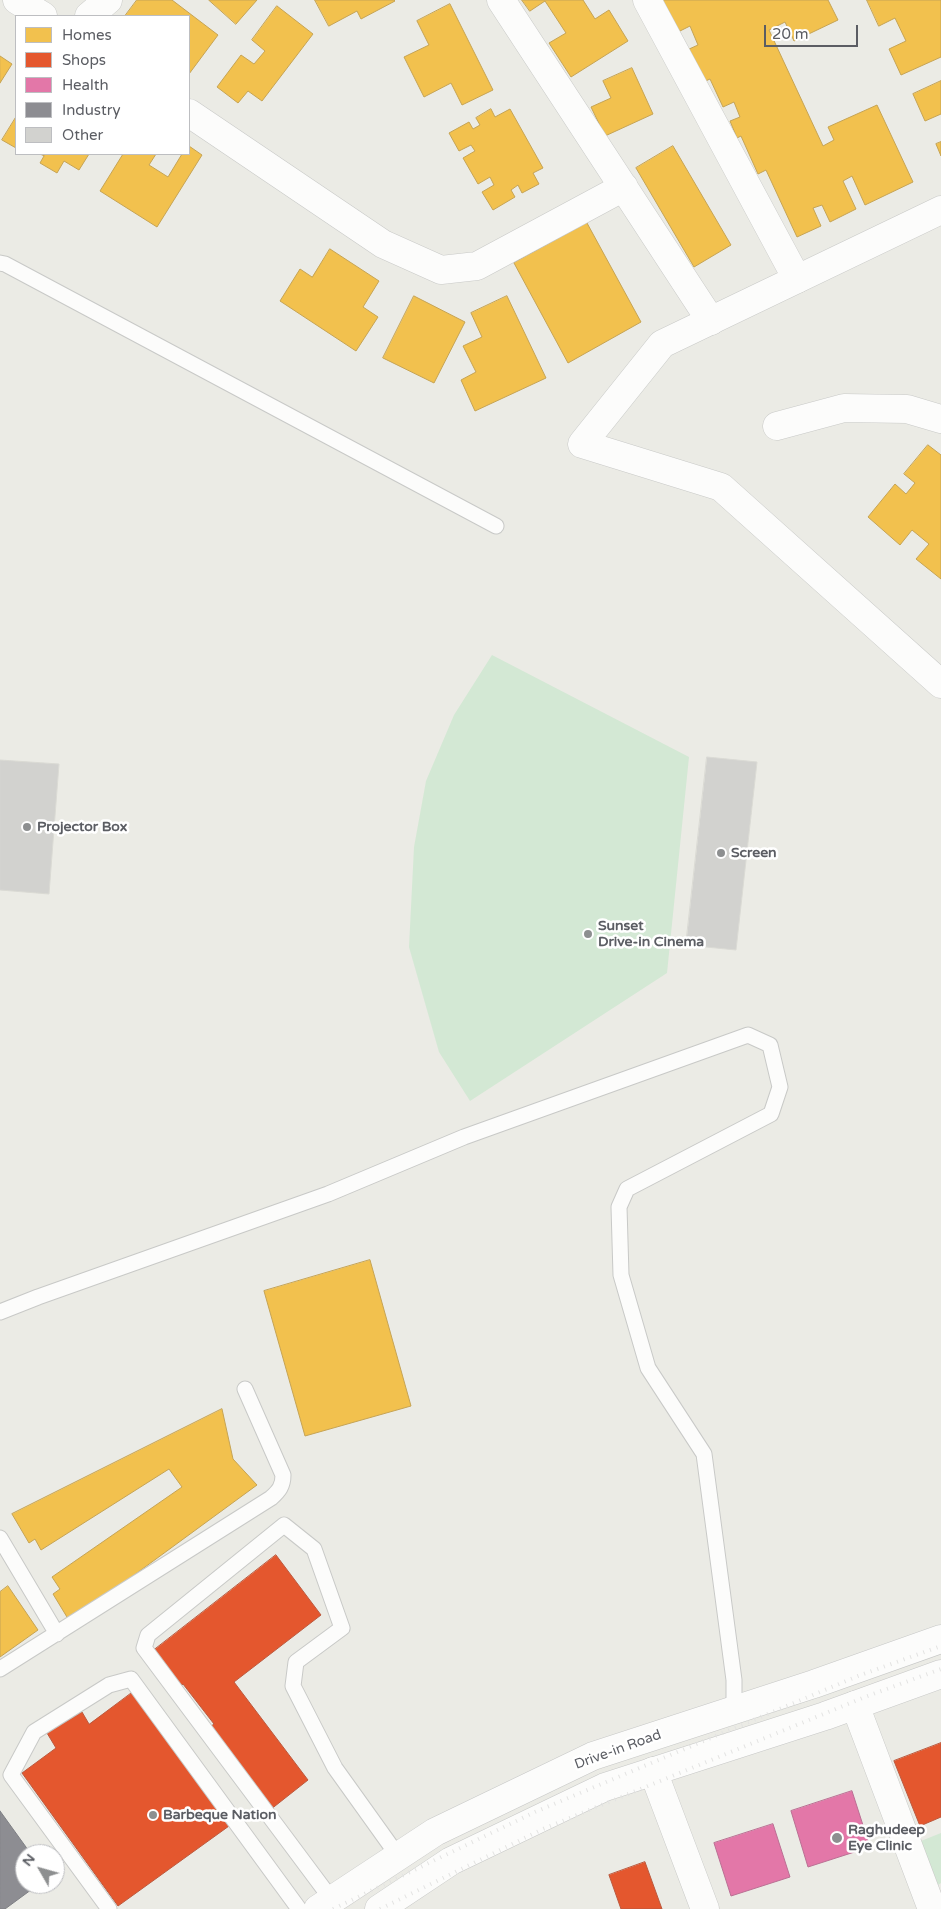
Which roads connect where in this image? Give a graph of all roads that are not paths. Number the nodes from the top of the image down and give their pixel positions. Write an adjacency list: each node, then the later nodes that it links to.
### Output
1 (17, 0): 5 (street)
2 (108, 0): 6 (street)
3 (501, 0): 8 (street)
4 (647, 0): 11 (street)
5 (41, 15)
6 (90, 15)
7 (190, 114): 8 (street)
8 (624, 188): 12 (street)
9 (941, 210): 11 (street)
10 (0, 263): 15 (lane)
11 (797, 279): 12 (street)
12 (711, 320): 16 (street)
13 (941, 419): 14 (street)
14 (777, 426)
15 (496, 526)
16 (941, 684)
17 (0, 1312): 25 (lane)
18 (245, 1389): 20 (lane)
19 (0, 1538): 20 (lane)
20 (57, 1634): 22 (lane)
21 (941, 1639): 25 (street, Drive-in Road)
22 (0, 1669)
23 (941, 1674): 24 (street)
24 (855, 1706): 26 (street); 33 (street)
25 (734, 1711): 27 (street, Drive-in Road)
26 (653, 1771): 31 (street); 32 (street)
27 (398, 1856): 28 (street, Drive-in Road); 28 (lane)
28 (325, 1905)
29 (109, 1909): 30 (lane)
30 (300, 1909)
31 (379, 1909)
32 (705, 1909)
33 (932, 1909)

